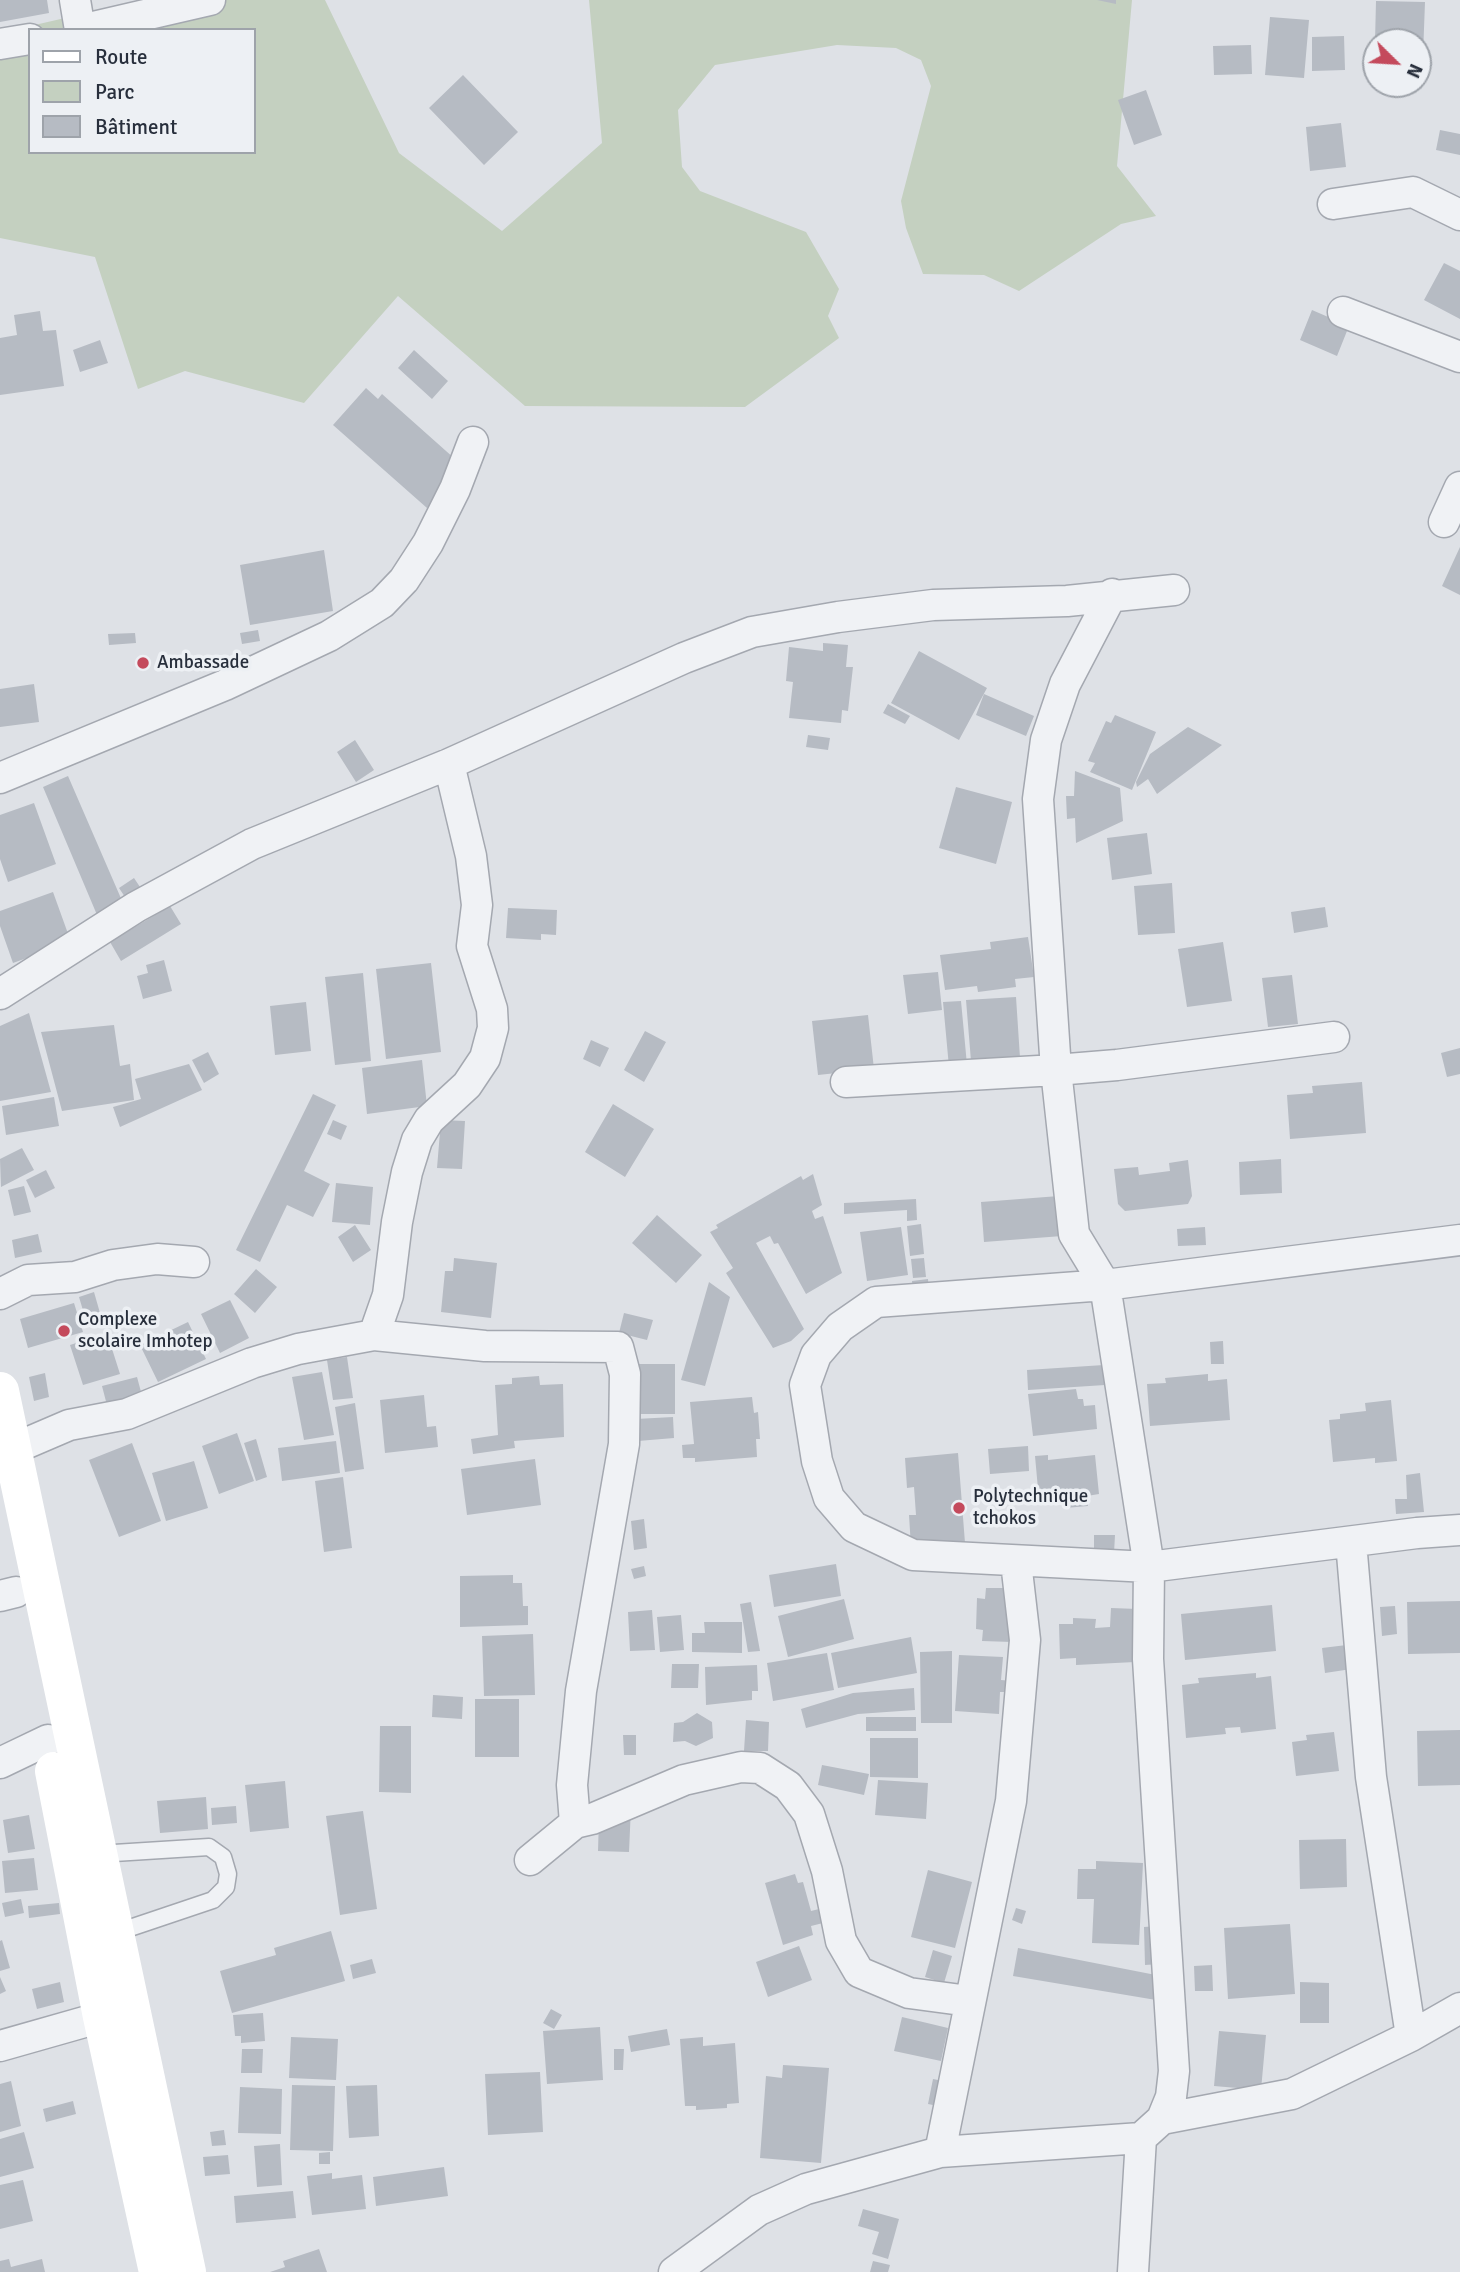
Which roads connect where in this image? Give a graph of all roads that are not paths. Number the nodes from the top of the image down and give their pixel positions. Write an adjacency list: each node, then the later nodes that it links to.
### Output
1 (75, 0): 3 (street)
2 (210, 0): 4 (street)
3 (80, 28)
4 (89, 28)
5 (28, 39): 6 (street)
6 (0, 44)
7 (1333, 204): 8 (street)
8 (1460, 215)
9 (1343, 312): 10 (street)
10 (1460, 357)
11 (473, 442): 17 (street)
12 (1460, 487): 13 (street)
13 (1444, 522)
14 (1174, 590): 15 (street)
15 (1112, 594): 16 (street); 20 (street)
16 (450, 764): 18 (street); 26 (street)
17 (0, 778)
18 (0, 994)
19 (1334, 1037): 20 (street)
20 (1056, 1070): 21 (street); 24 (street)
21 (846, 1082)
22 (1460, 1240): 24 (street)
23 (194, 1262): 25 (street)
24 (1105, 1285): 32 (street); 33 (street)
25 (0, 1294)
26 (374, 1335): 28 (street); 37 (street)
27 (0, 1391): 28 (main road)
28 (13, 1449): 38 (main road)
29 (0, 1519): 34 (main road)
30 (1460, 1530): 31 (street)
31 (1351, 1542): 33 (street); 44 (street)
32 (1016, 1562): 33 (street); 41 (street)
33 (1149, 1567): 46 (street)
34 (8, 1594): 35 (main road)
35 (48, 1740): 36 (street); 43 (main road)
36 (0, 1763)
37 (575, 1822): 39 (street); 41 (street)
38 (98, 1854): 40 (main road); 40 (lane)
39 (530, 1860)
40 (115, 1933): 49 (main road)
41 (969, 2001): 47 (street)
42 (1460, 2008): 44 (street)
43 (102, 2017): 45 (street); 48 (main road)
44 (1411, 2036): 46 (street)
45 (0, 2046)
46 (1152, 2128): 47 (street); 51 (street)
47 (940, 2152): 50 (street)
48 (158, 2272)
49 (187, 2272)
50 (674, 2272)
51 (1133, 2272)

